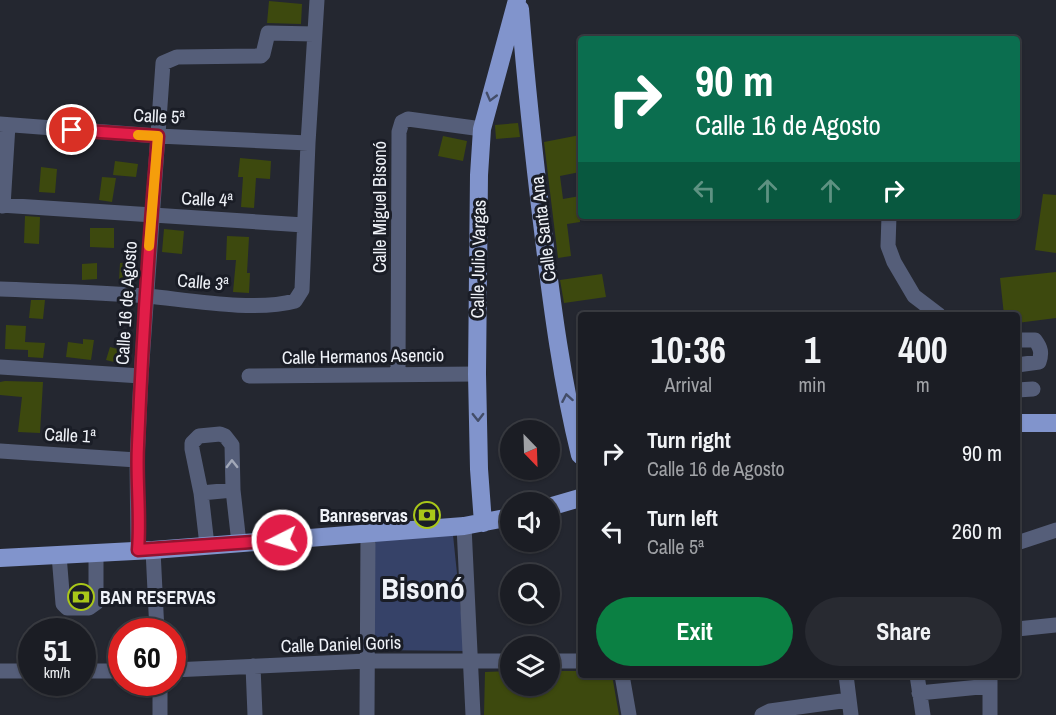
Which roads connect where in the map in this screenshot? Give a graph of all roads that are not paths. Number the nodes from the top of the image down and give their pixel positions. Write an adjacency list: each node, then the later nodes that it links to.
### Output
1 (317, 0): 3 (street)
2 (518, 0): 4 (main road, Calle Julio Vargas); 5 (main road, Calle Santa Ana)
3 (314, 34): 8 (street, Calle 16 de Agosto); 9 (street)
4 (498, 70): 5 (main road); 7 (main road, Calle Julio Vargas, one-way to 7)
5 (525, 74): 26 (main road, Calle Santa Ana, one-way to 5)
6 (4, 124): 8 (street, Calle 5ª); 10 (street)
7 (482, 129): 20 (main road, Calle Julio Vargas); 21 (street, Calle Miguel Bisonó)
8 (158, 136): 9 (street, Calle 5ª); 11 (street, Calle 16 de Agosto)
9 (308, 143): 13 (street)
10 (1, 205): 11 (street, Calle 4ª)
11 (151, 216): 13 (street, Calle 4ª); 15 (street, Calle 16 de Agosto)
12 (889, 219): 16 (street)
13 (304, 225): 15 (street, Calle 3ª)
14 (0, 289): 15 (street, Calle 3ª)
15 (146, 296): 22 (street, Calle 16 de Agosto)
16 (935, 312)
17 (1020, 340): 18 (street)
18 (1020, 364)
19 (0, 367): 22 (street)
20 (477, 374): 21 (street, Calle Hermanos Asencio); 34 (main road, Calle Julio Vargas, one-way to 34)
21 (398, 375): 23 (street, Calle Hermanos Asencio)
22 (141, 376): 28 (street, Calle 16 de Agosto)
23 (249, 376)
24 (1020, 423): 25 (main road)
25 (1056, 423)
26 (578, 447)
27 (0, 451): 28 (street, Calle 1ª)
28 (137, 460): 41 (street, Calle 16 de Agosto)
29 (232, 490): 30 (street); 30 (street, one-way to 30); 39 (street)
30 (201, 493): 40 (street)
31 (578, 499): 32 (main road)
32 (560, 504)
33 (500, 519): 34 (main road)
34 (483, 523): 35 (main road)
35 (464, 526): 37 (main road); 49 (street)
36 (1056, 530): 38 (street)
37 (368, 533): 39 (main road); 48 (street)
38 (1020, 542)
39 (239, 543): 40 (main road)
40 (207, 545): 41 (main road)
41 (146, 550): 42 (main road); 45 (street, Calle 16 de Agosto)
42 (96, 553): 43 (main road); 43 (street)
43 (59, 555): 44 (main road)
44 (0, 558)
45 (155, 618)
46 (1056, 626): 47 (street)
47 (1020, 629)
48 (368, 661): 49 (street, Calle Daniel Goris); 53 (street, Calle Daniel Goris); 66 (street)
49 (471, 661): 50 (street, Calle Daniel Goris); 67 (street)
50 (500, 661)
51 (560, 661): 52 (street)
52 (578, 661)
53 (253, 666): 54 (street, Calle Daniel Goris); 65 (street)
54 (186, 669)
55 (0, 671): 56 (street)
56 (18, 671)
57 (623, 678): 68 (street)
58 (846, 678): 63 (street)
59 (918, 678): 61 (street)
60 (990, 681): 61 (street); 71 (street)
61 (920, 693): 70 (street)
62 (160, 696): 64 (street)
63 (850, 708): 69 (street)
64 (160, 715)
65 (255, 715)
66 (367, 715)
67 (473, 715)
68 (629, 715)
69 (762, 715)
70 (923, 715)
71 (990, 715)

